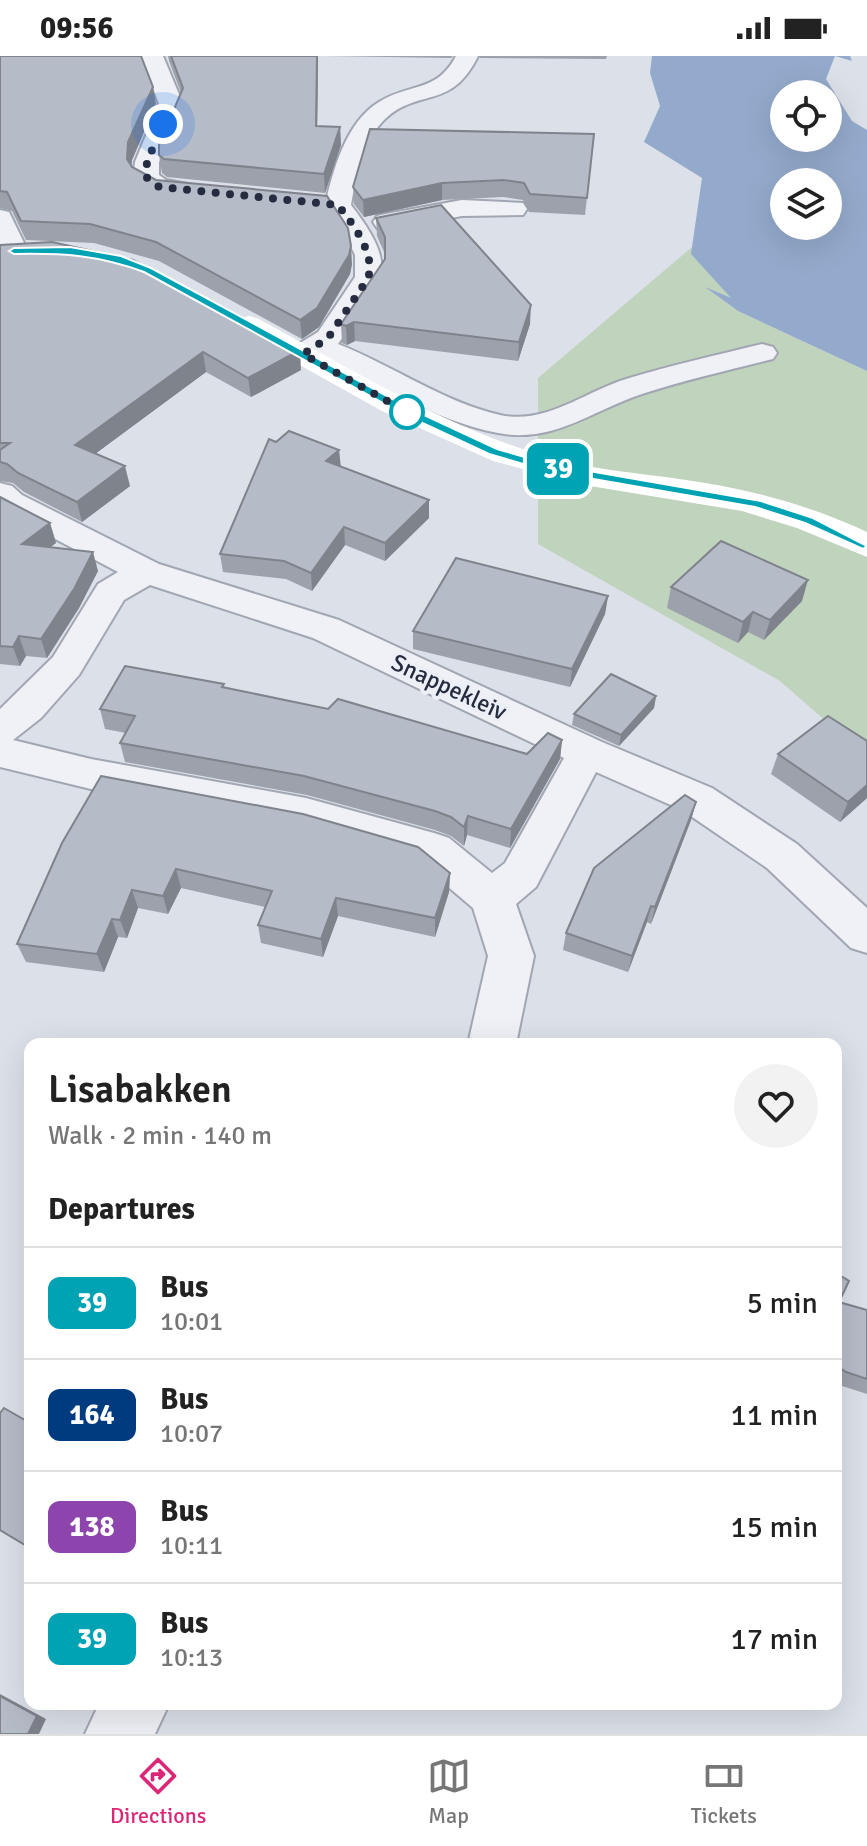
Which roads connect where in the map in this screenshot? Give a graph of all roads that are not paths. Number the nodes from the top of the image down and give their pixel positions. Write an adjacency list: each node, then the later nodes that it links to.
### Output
1 (152, 56): 3 (street)
2 (467, 56): 5 (street)
3 (227, 195)
4 (307, 202): 5 (street)
5 (338, 205): 8 (street)
6 (514, 209): 8 (street)
7 (0, 218): 10 (street)
8 (356, 229): 12 (street)
9 (46, 249): 10 (main road)
10 (7, 253)
11 (225, 312): 12 (main road)
12 (309, 350): 13 (street); 15 (main road)
13 (762, 353)
14 (0, 493): 16 (street, Snappekleiv)
15 (867, 546)
16 (146, 572): 17 (street); 19 (street, Snappekleiv)
17 (0, 730)
18 (0, 752): 20 (street)
19 (588, 752): 20 (street); 21 (street, Snappekleiv)
20 (492, 898): 22 (street)
21 (867, 935)
22 (493, 1038)
23 (132, 1710): 24 (street)
24 (118, 1734)

